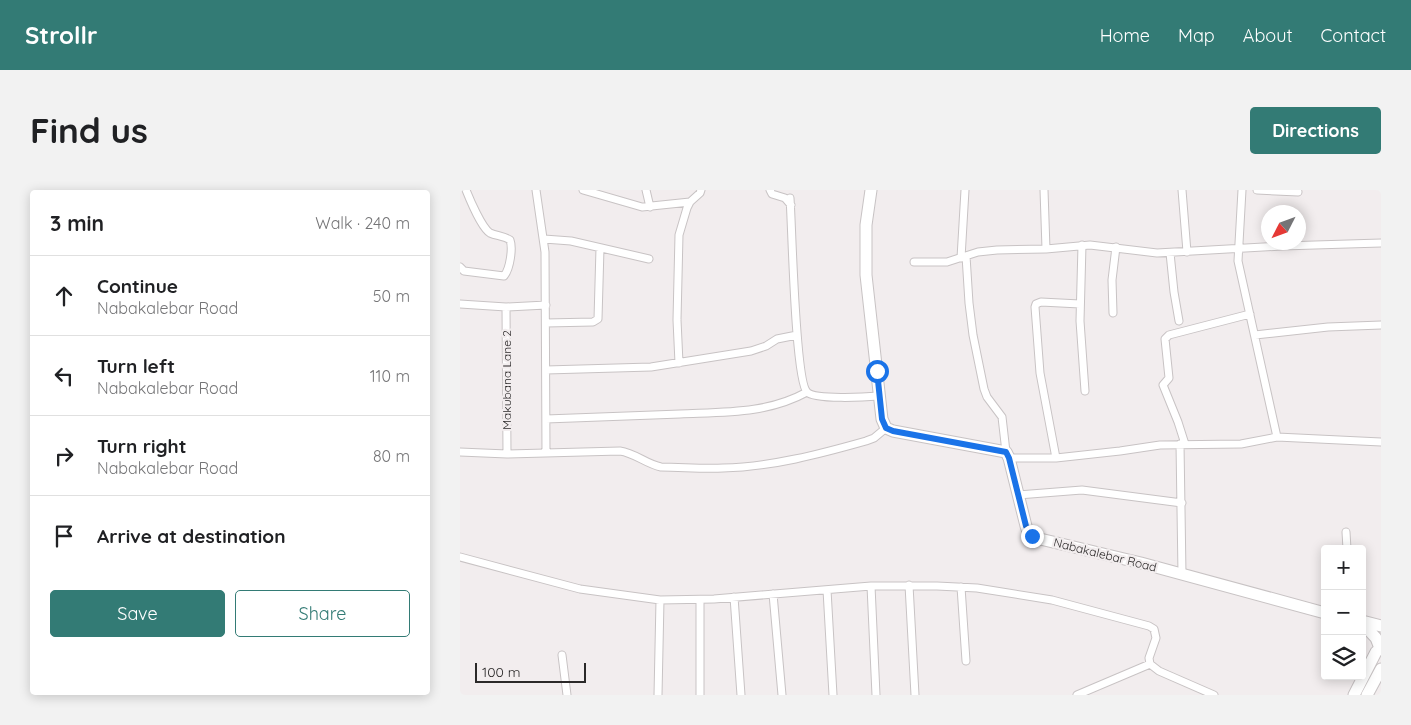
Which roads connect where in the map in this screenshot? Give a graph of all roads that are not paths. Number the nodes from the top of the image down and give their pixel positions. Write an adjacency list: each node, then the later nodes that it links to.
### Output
1 (466, 190): 28 (street)
2 (536, 190): 16 (street)
3 (587, 190): 15 (street)
4 (646, 190): 15 (street)
5 (701, 190): 14 (street)
6 (770, 190): 38 (street)
7 (871, 190): 44 (main road)
8 (965, 190): 25 (street)
9 (1044, 190): 21 (street)
10 (1182, 190): 23 (street)
11 (1242, 190): 22 (street)
12 (1257, 190): 13 (street)
13 (1298, 192)
14 (690, 202): 15 (street); 40 (street)
15 (650, 207)
16 (544, 239): 20 (street); 31 (street)
17 (1381, 243): 22 (street)
18 (1082, 245): 19 (street); 21 (street); 30 (street)
19 (1116, 247): 24 (street); 33 (street)
20 (600, 248): 26 (street); 36 (street)
21 (1046, 249): 25 (street)
22 (1238, 249): 23 (street); 34 (street)
23 (1187, 252): 24 (street)
24 (1170, 253): 35 (street)
25 (963, 257): 27 (street); 53 (street)
26 (649, 259)
27 (914, 262)
28 (460, 267)
29 (460, 304): 32 (street)
30 (1080, 304): 42 (street); 54 (street)
31 (546, 305): 32 (street); 36 (street)
32 (506, 307): 52 (street, Makubana Lane 2)
33 (1113, 313)
34 (1250, 314): 39 (street); 49 (street)
35 (1178, 321)
36 (546, 323): 41 (street)
37 (1381, 325): 39 (street)
38 (798, 335): 40 (street); 43 (street)
39 (1255, 335): 47 (street)
40 (678, 363): 41 (street)
41 (546, 370): 45 (street)
42 (1085, 391)
43 (807, 392): 44 (street); 45 (street)
44 (879, 396): 46 (main road)
45 (546, 419): 51 (street)
46 (886, 428): 51 (street); 53 (main road)
47 (1277, 438): 48 (street); 49 (street)
48 (1381, 442)
49 (1183, 444): 54 (street); 56 (street)
50 (460, 452): 52 (street)
51 (546, 453): 52 (street)
52 (507, 454)
53 (1008, 455): 54 (street); 55 (main road, Nabakalebar Road)
54 (1056, 458)
55 (1018, 495): 56 (street); 60 (main road, Nabakalebar Road)
56 (1182, 503): 60 (street)
57 (1346, 532): 58 (street)
58 (1347, 545)
59 (460, 557): 67 (street)
60 (1182, 574): 69 (main road, Nabakalebar Road)
61 (909, 585): 62 (street); 63 (street); 85 (street)
62 (870, 586): 64 (street); 84 (street)
63 (960, 587): 75 (street); 76 (street)
64 (827, 590): 65 (street); 83 (street)
65 (773, 594): 66 (street); 82 (street)
66 (734, 598): 68 (street); 81 (street)
67 (660, 600): 68 (street); 79 (street)
68 (700, 600): 80 (street)
69 (1321, 612)
70 (1366, 623): 72 (main road)
71 (1366, 626): 73 (main road)
72 (1381, 626)
73 (1381, 648): 88 (main road)
74 (562, 655): 78 (street)
75 (966, 661)
76 (1150, 664): 86 (street); 87 (street)
77 (1380, 670): 89 (main road)
78 (567, 695)
79 (658, 695)
80 (700, 695)
81 (741, 695)
82 (782, 695)
83 (833, 695)
84 (876, 695)
85 (915, 695)
86 (1078, 695)
87 (1214, 695)
88 (1354, 695)
89 (1367, 695)

